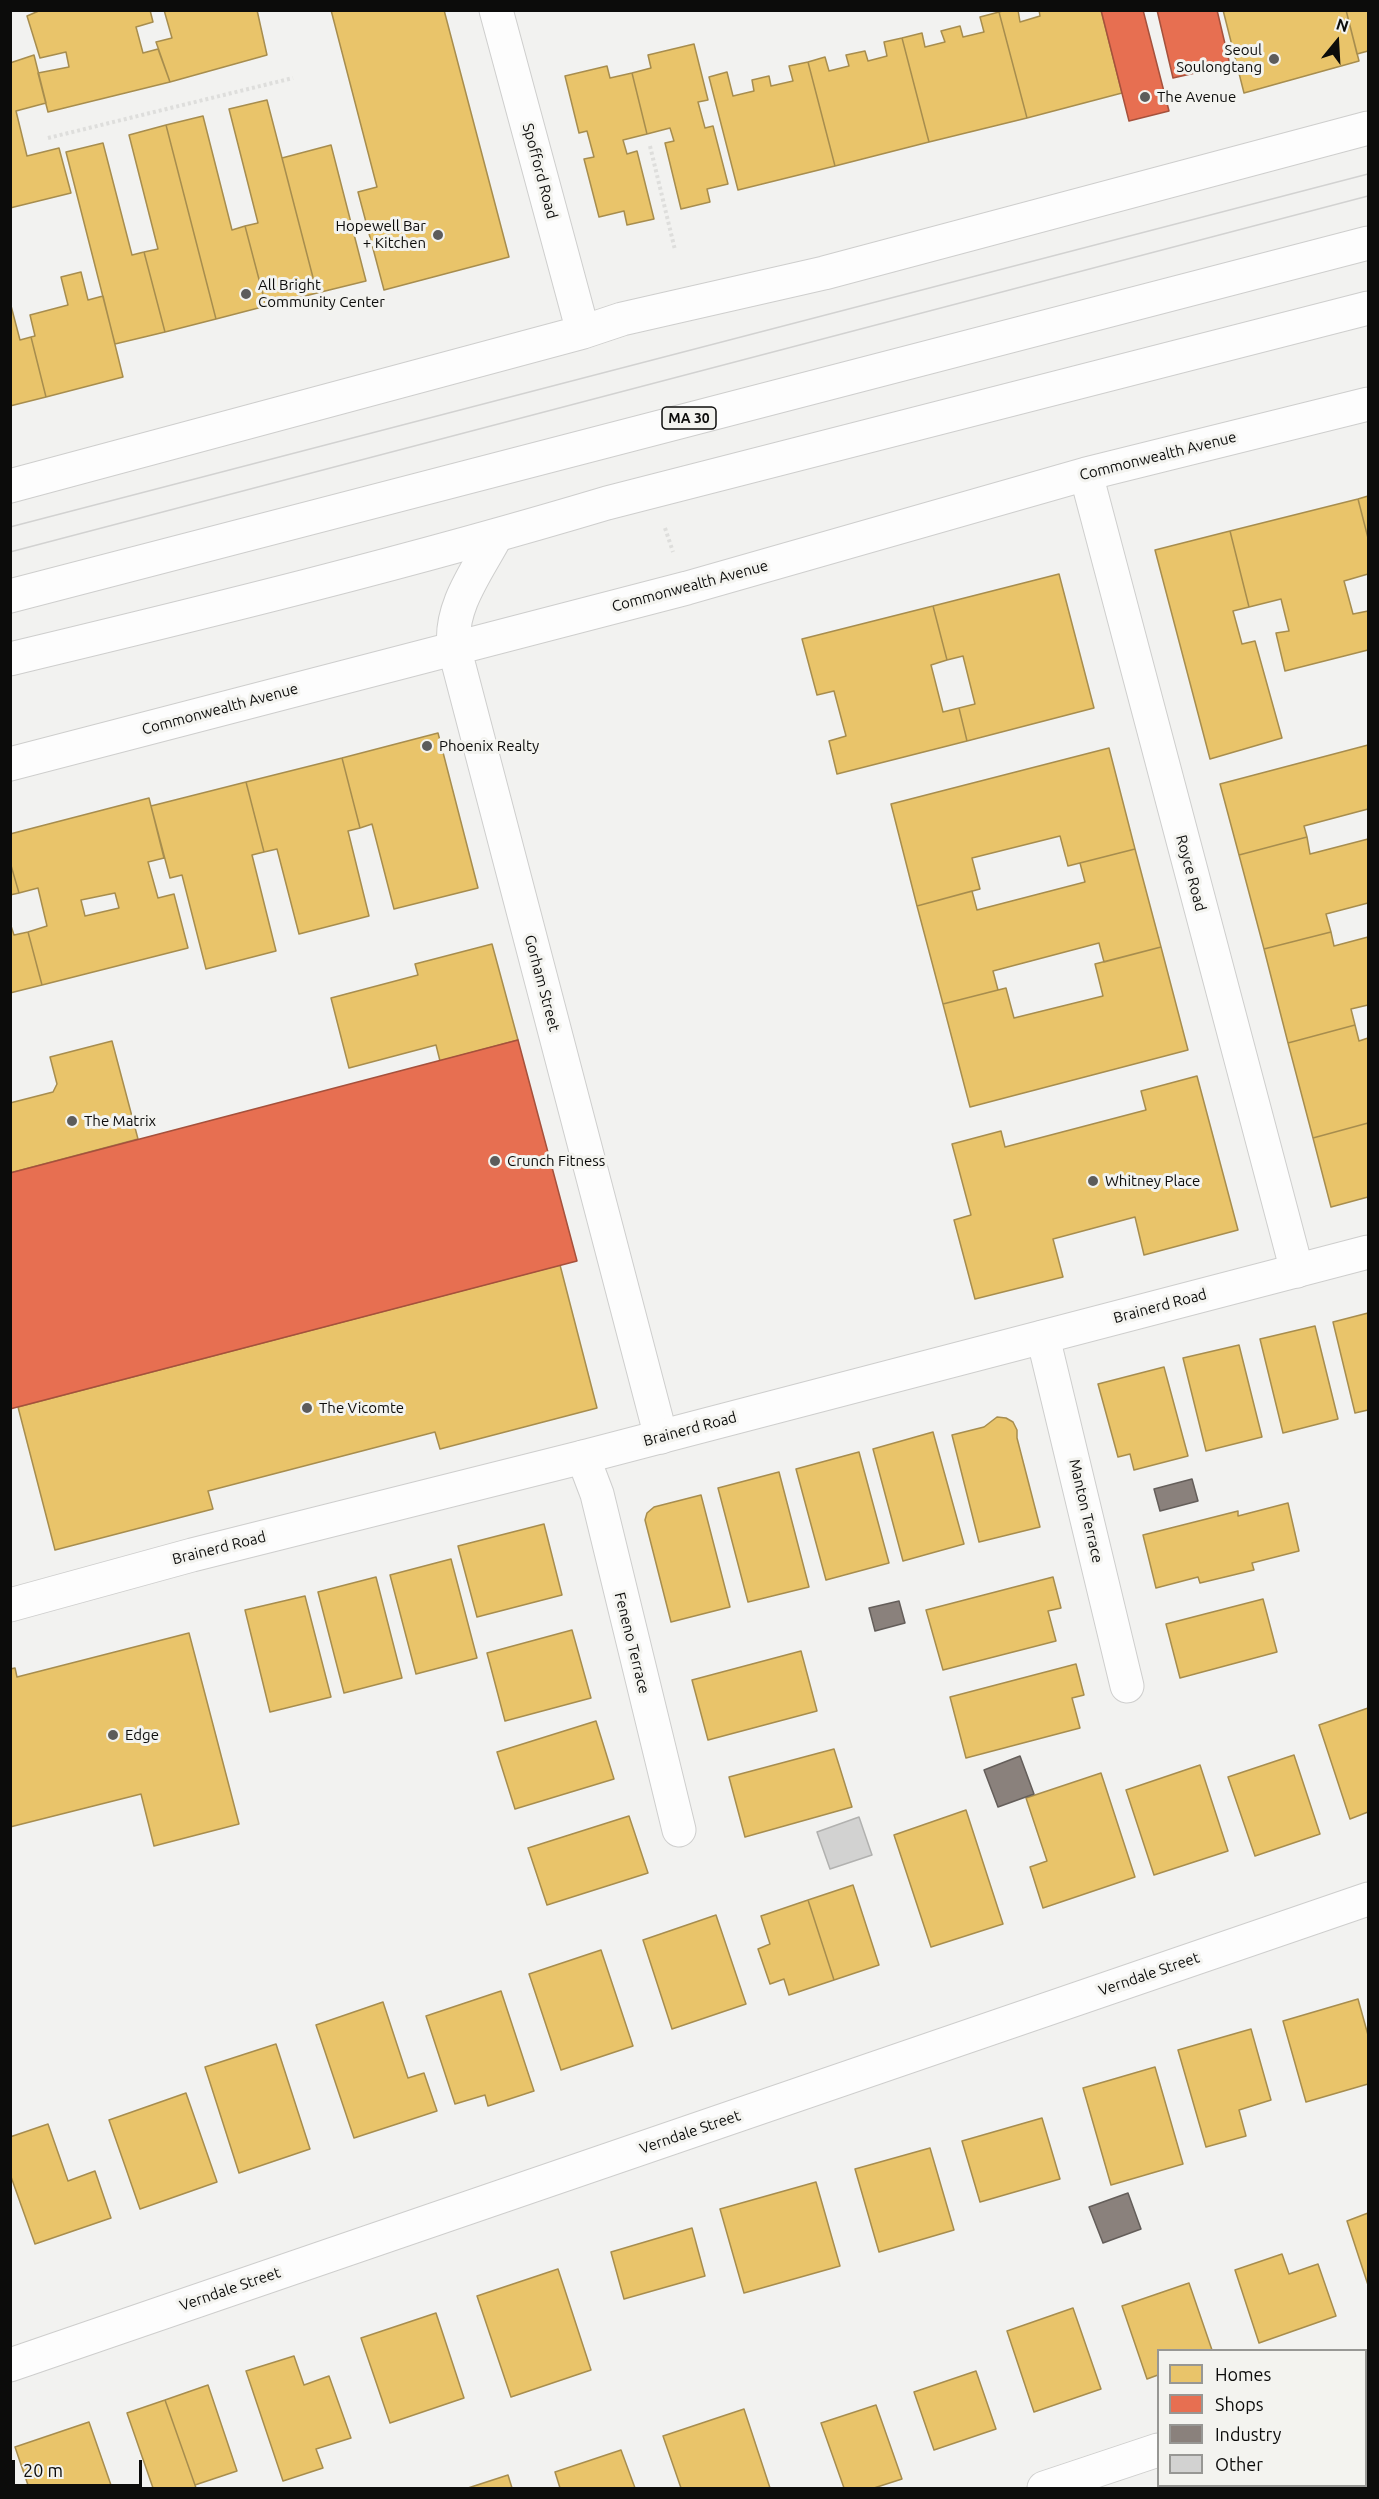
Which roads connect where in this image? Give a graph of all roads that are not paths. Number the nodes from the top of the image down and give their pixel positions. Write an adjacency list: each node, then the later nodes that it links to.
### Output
1 (496, 10): 5 (street, Spofford Road)
2 (1368, 128): 5 (street)
3 (1368, 243): 10 (street, MA 30)
4 (1368, 308): 9 (street)
5 (583, 332): 8 (street)
6 (1368, 404): 7 (street, Commonwealth Avenue)
7 (1086, 474): 11 (street, Commonwealth Avenue); 15 (street, Royce Road)
8 (10, 486)
9 (496, 536): 11 (street, Gorham Street); 12 (street)
10 (10, 596)
11 (454, 647): 13 (street, Commonwealth Avenue); 17 (street, Gorham Street)
12 (10, 659)
13 (10, 764)
14 (1368, 1252): 15 (street, Brainerd Road)
15 (1297, 1271): 16 (street, Brainerd Road)
16 (1043, 1337): 17 (street, Brainerd Road); 20 (street, Manton Terrace)
17 (661, 1437): 18 (street, Brainerd Road)
18 (584, 1457): 19 (street, Brainerd Road); 21 (street, Feneno Terrace)
19 (10, 1605)
20 (1127, 1686)
21 (679, 1830)
22 (1368, 1899): 23 (street, Verndale Street)
23 (10, 2365)
24 (1157, 2450): 25 (street)
25 (1044, 2488)

